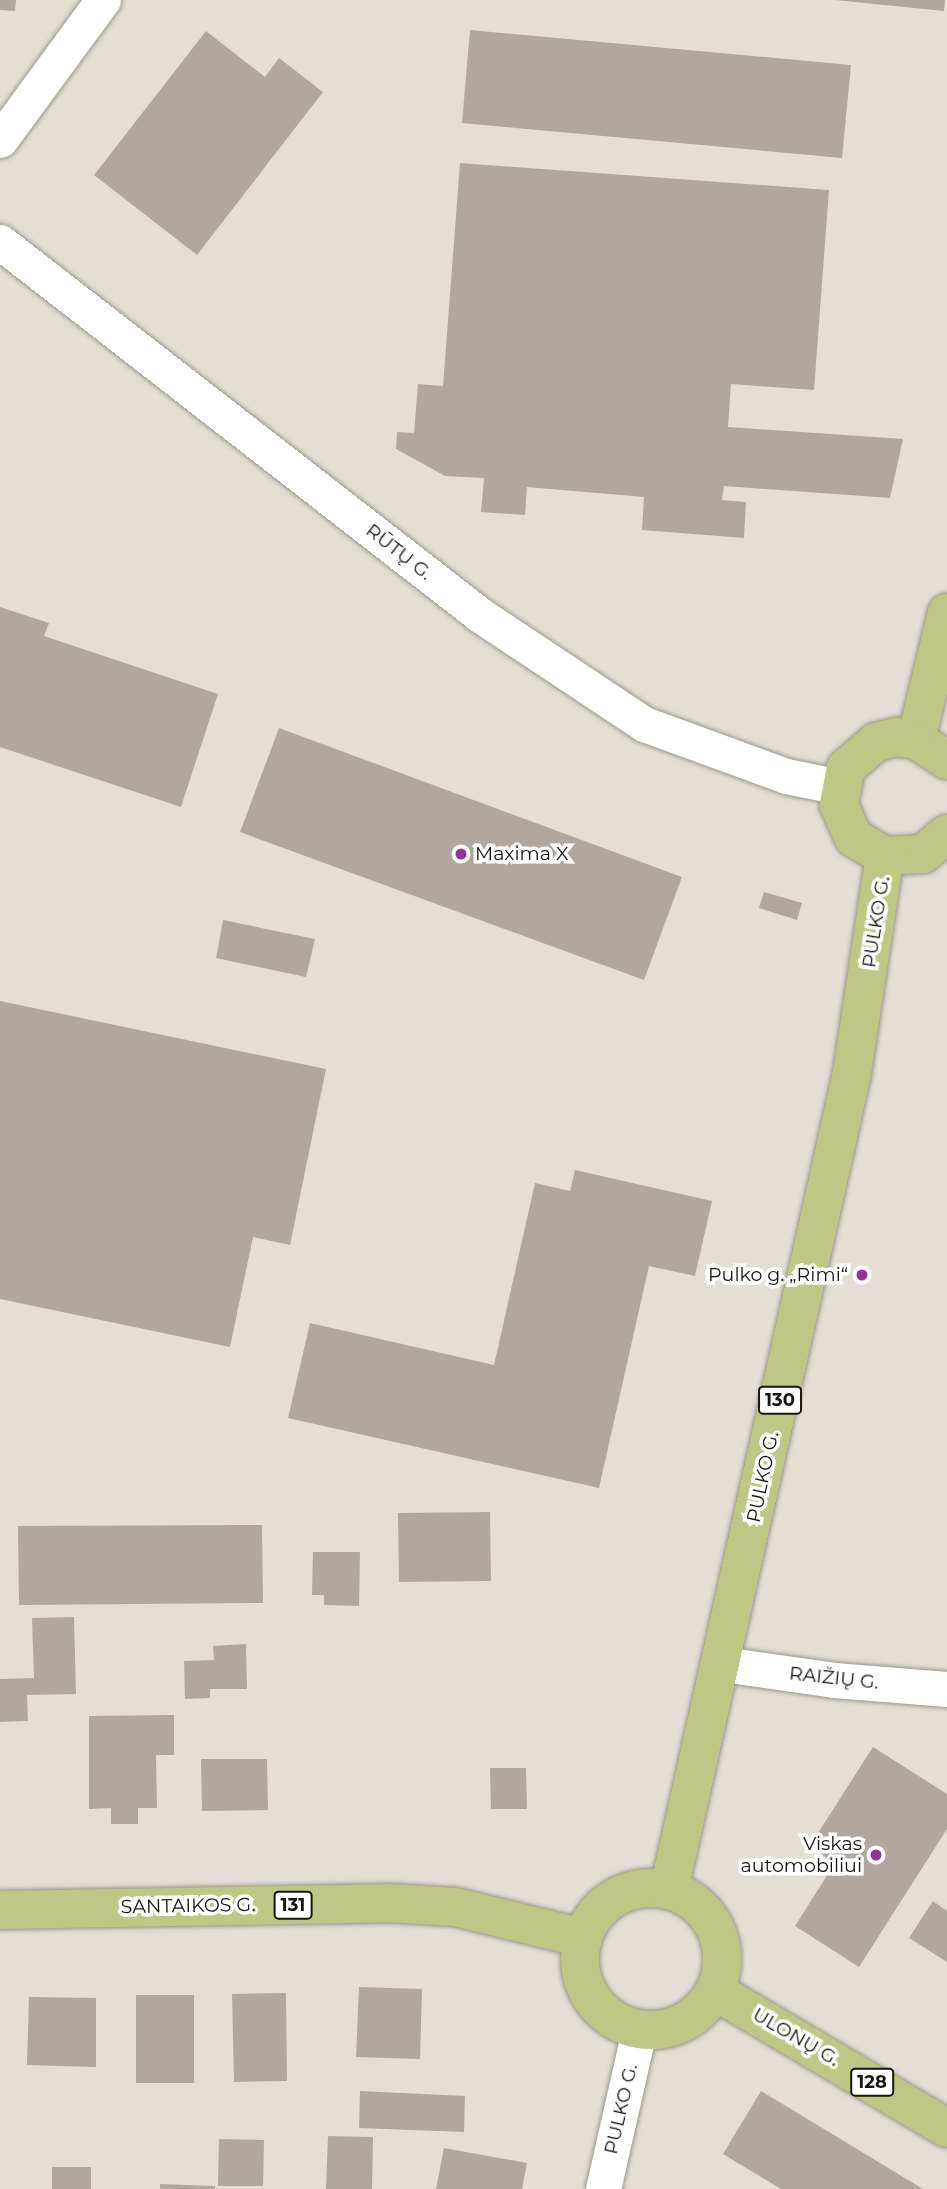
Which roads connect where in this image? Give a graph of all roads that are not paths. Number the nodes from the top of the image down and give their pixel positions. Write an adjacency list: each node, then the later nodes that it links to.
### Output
1 (103, 0): 2 (street)
2 (0, 140)
3 (0, 242): 6 (street, RŪTŲ G.)
4 (947, 613): 5 (main road)
5 (932, 750): 6 (main road)
6 (839, 787): 8 (main road)
7 (947, 835): 8 (main road)
8 (885, 856): 9 (main road, PULKO G. / 130)
9 (722, 1664): 10 (street, RAIŽIŲ G.); 11 (main road, PULKO G. / 130)
10 (947, 1689)
11 (669, 1890): 13 (main road); 14 (main road)
12 (0, 1910): 13 (main road, SANTAIKOS G. / 131)
13 (583, 1938): 15 (main road)
14 (715, 1992): 15 (main road); 16 (main road, ULONŲ G. / 128)
15 (639, 2030): 17 (street, PULKO G.)
16 (947, 2128)
17 (603, 2189)

